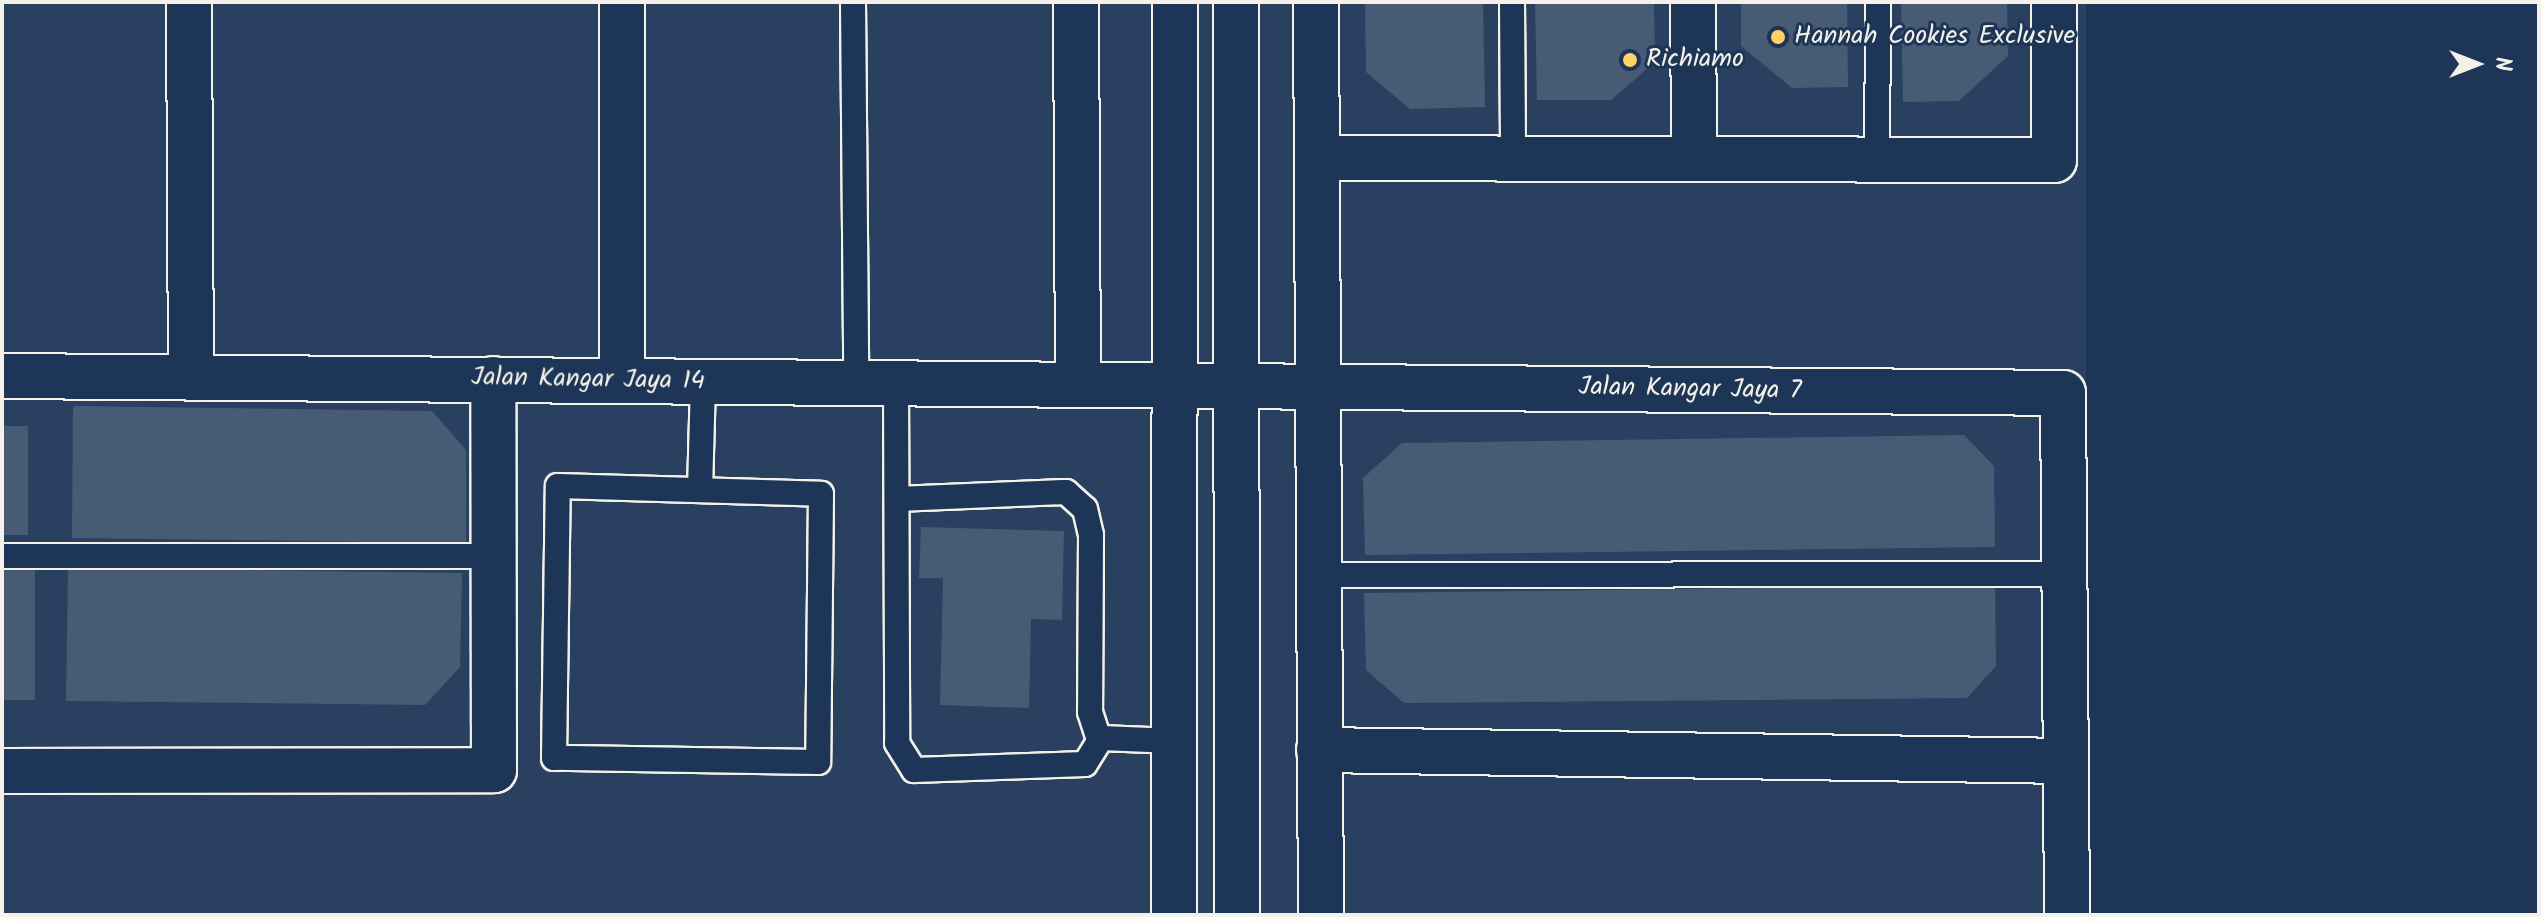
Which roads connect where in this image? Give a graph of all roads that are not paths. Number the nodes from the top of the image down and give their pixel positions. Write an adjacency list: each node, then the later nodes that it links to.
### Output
1 (189, 2): 16 (street)
2 (622, 2): 19 (street)
3 (853, 2): 21 (lane)
4 (1076, 2): 22 (street)
5 (1175, 2): 23 (street)
6 (1236, 2): 24 (street)
7 (1316, 2): 12 (street)
8 (1512, 2): 13 (lane)
9 (1693, 2): 14 (street)
10 (1878, 2): 15 (lane)
11 (2054, 2): 15 (street)
12 (1317, 158): 13 (street); 25 (street)
13 (1513, 158): 14 (street)
14 (1694, 159): 15 (street)
15 (1877, 159)
16 (191, 375): 17 (street, Jalan Kangar Jaya 14); 18 (street, Jalan Kangar Jaya 14)
17 (2, 376)
18 (493, 379): 19 (street, Jalan Kangar Jaya 14); 29 (street)
19 (622, 381): 20 (street, Jalan Kangar Jaya 14)
20 (703, 381): 21 (street, Jalan Kangar Jaya 14); 26 (lane)
21 (876, 383): 22 (street, Jalan Kangar Jaya 14); 27 (lane)
22 (1078, 384): 23 (street, Jalan Kangar Jaya 14)
23 (1175, 385): 24 (street, Jalan Kangar Jaya 14); 33 (street)
24 (1236, 385): 25 (street, Jalan Kangar Jaya 7); 38 (street)
25 (1317, 386): 30 (street, Jalan Kangar Jaya 7); 31 (street)
26 (700, 490): 26 (lane)
27 (897, 499): 32 (lane); 32 (lane)
28 (2, 556): 29 (lane)
29 (494, 556): 36 (street)
30 (2062, 574): 31 (lane); 35 (street)
31 (1318, 575): 34 (street)
32 (1099, 740): 33 (lane)
33 (1174, 741): 37 (street)
34 (1319, 750): 35 (street); 39 (street)
35 (2066, 761): 40 (street)
36 (2, 771)
37 (1174, 915)
38 (1237, 915)
39 (1321, 915)
40 (2067, 915)

